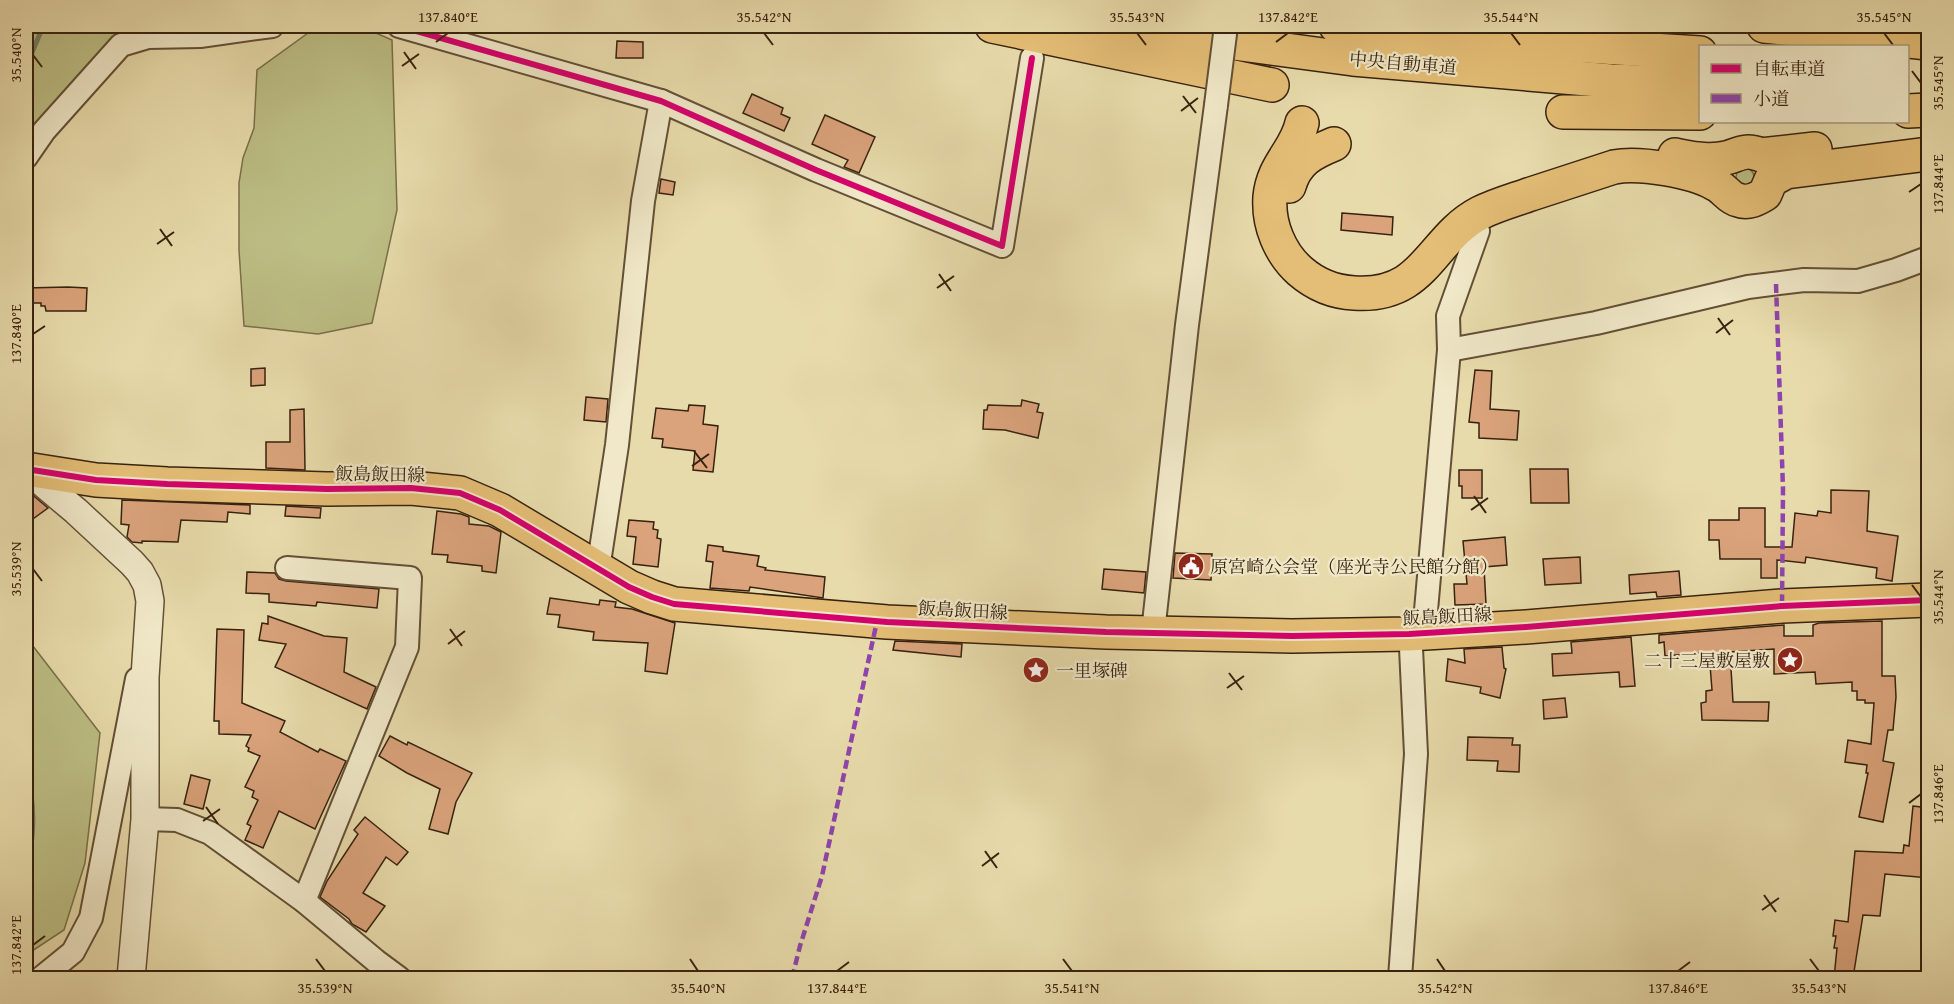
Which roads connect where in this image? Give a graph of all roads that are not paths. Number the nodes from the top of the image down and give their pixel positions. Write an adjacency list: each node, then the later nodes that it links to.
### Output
1 (272, 26): 26 (street)
2 (399, 26): 17 (street)
3 (992, 26): 14 (main road)
4 (1107, 26): 13 (main road, 中央自動車道)
5 (1226, 26): 35 (street, bridge)
6 (1336, 26): 9 (main road, 中央自動車道)
7 (1764, 26): 8 (main road)
8 (1929, 43)
9 (1699, 53)
10 (1032, 57): 17 (street)
11 (1909, 58): 12 (main road)
12 (1929, 58)
13 (1699, 84)
14 (1272, 85)
15 (1909, 93): 16 (main road)
16 (1929, 93)
17 (661, 100): 32 (street)
18 (1929, 110): 19 (main road)
19 (1909, 111)
20 (1563, 112): 21 (main road)
21 (1699, 113)
22 (1302, 123): 25 (main road)
23 (1929, 137): 24 (main road)
24 (1334, 144)
25 (1929, 154)
26 (26, 157)
27 (1478, 231): 29 (street)
28 (1929, 258): 29 (street)
29 (1449, 350): 36 (street)
30 (29, 466): 32 (main road, 飯島飯田線); 34 (street)
31 (287, 568): 38 (street)
32 (598, 569): 35 (main road, 飯島飯田線)
33 (1929, 600): 36 (main road, 飯島飯田線)
34 (150, 613): 37 (street); 39 (street)
35 (1153, 632): 36 (main road, 飯島飯田線)
36 (1417, 633): 42 (street)
37 (145, 819): 38 (street); 40 (street)
38 (304, 901): 41 (street)
39 (41, 978)
40 (131, 978)
41 (399, 978)
42 (1400, 978)

